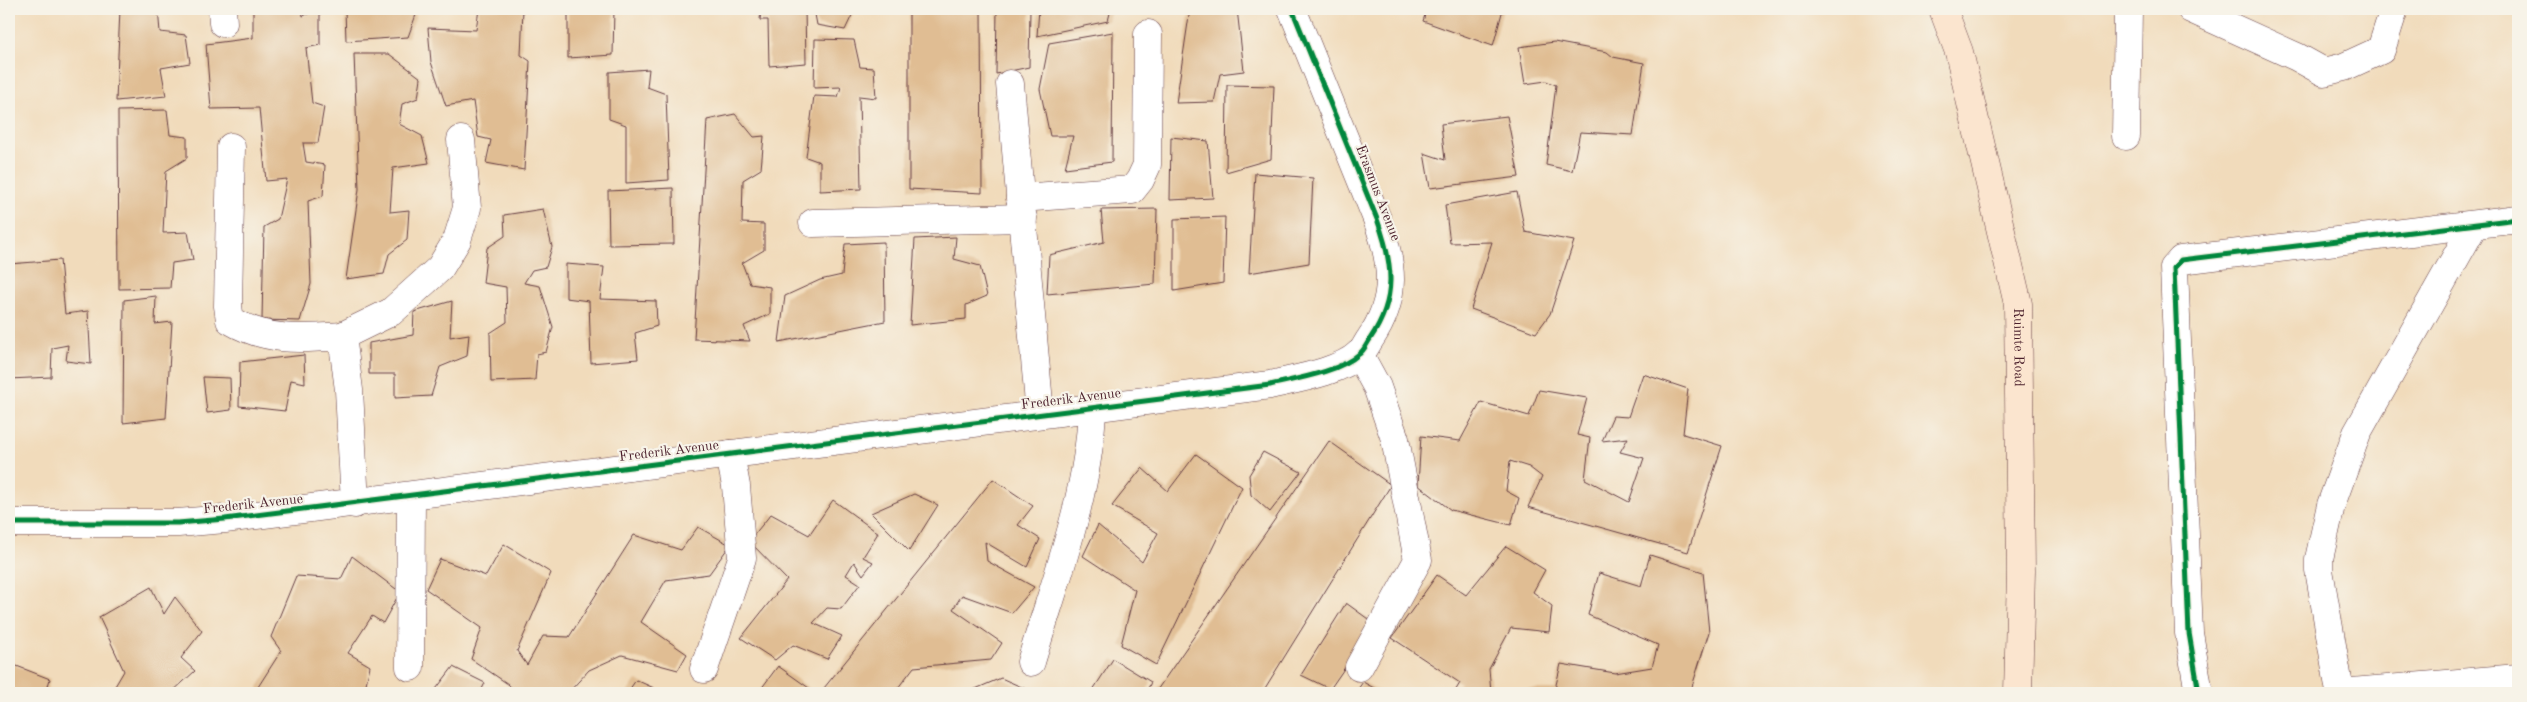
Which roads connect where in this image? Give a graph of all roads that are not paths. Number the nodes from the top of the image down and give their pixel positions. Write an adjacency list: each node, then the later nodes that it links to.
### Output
1 (1292, 9): 16 (street, Erasmus Avenue)
2 (1943, 9): 29 (main road, Ruimte Road)
3 (2128, 9): 8 (street)
4 (2190, 9): 5 (street)
5 (2394, 9)
6 (1148, 34): 11 (street)
7 (1010, 84): 11 (street)
8 (2126, 136)
9 (460, 140): 15 (street)
10 (231, 147): 15 (street)
11 (1022, 208): 13 (street); 19 (street)
12 (2518, 219): 14 (street)
13 (813, 223)
14 (2474, 225): 30 (street); 31 (street)
15 (342, 336): 22 (street)
16 (1359, 354): 17 (street, Erasmus Avenue); 26 (street)
17 (1329, 370): 18 (street, Frederik Avenue)
18 (1092, 409): 19 (street, Frederik Avenue); 24 (street)
19 (1040, 414): 20 (street, Frederik Avenue)
20 (730, 454): 21 (street, Frederik Avenue); 27 (street)
21 (411, 496): 22 (street, Frederik Avenue); 25 (street)
22 (355, 504): 23 (street, Frederik Avenue)
23 (9, 523)
24 (1031, 662)
25 (410, 667)
26 (1359, 667)
27 (704, 669)
28 (2518, 678): 31 (street)
29 (2019, 686)
30 (2199, 693)
31 (2340, 693)

